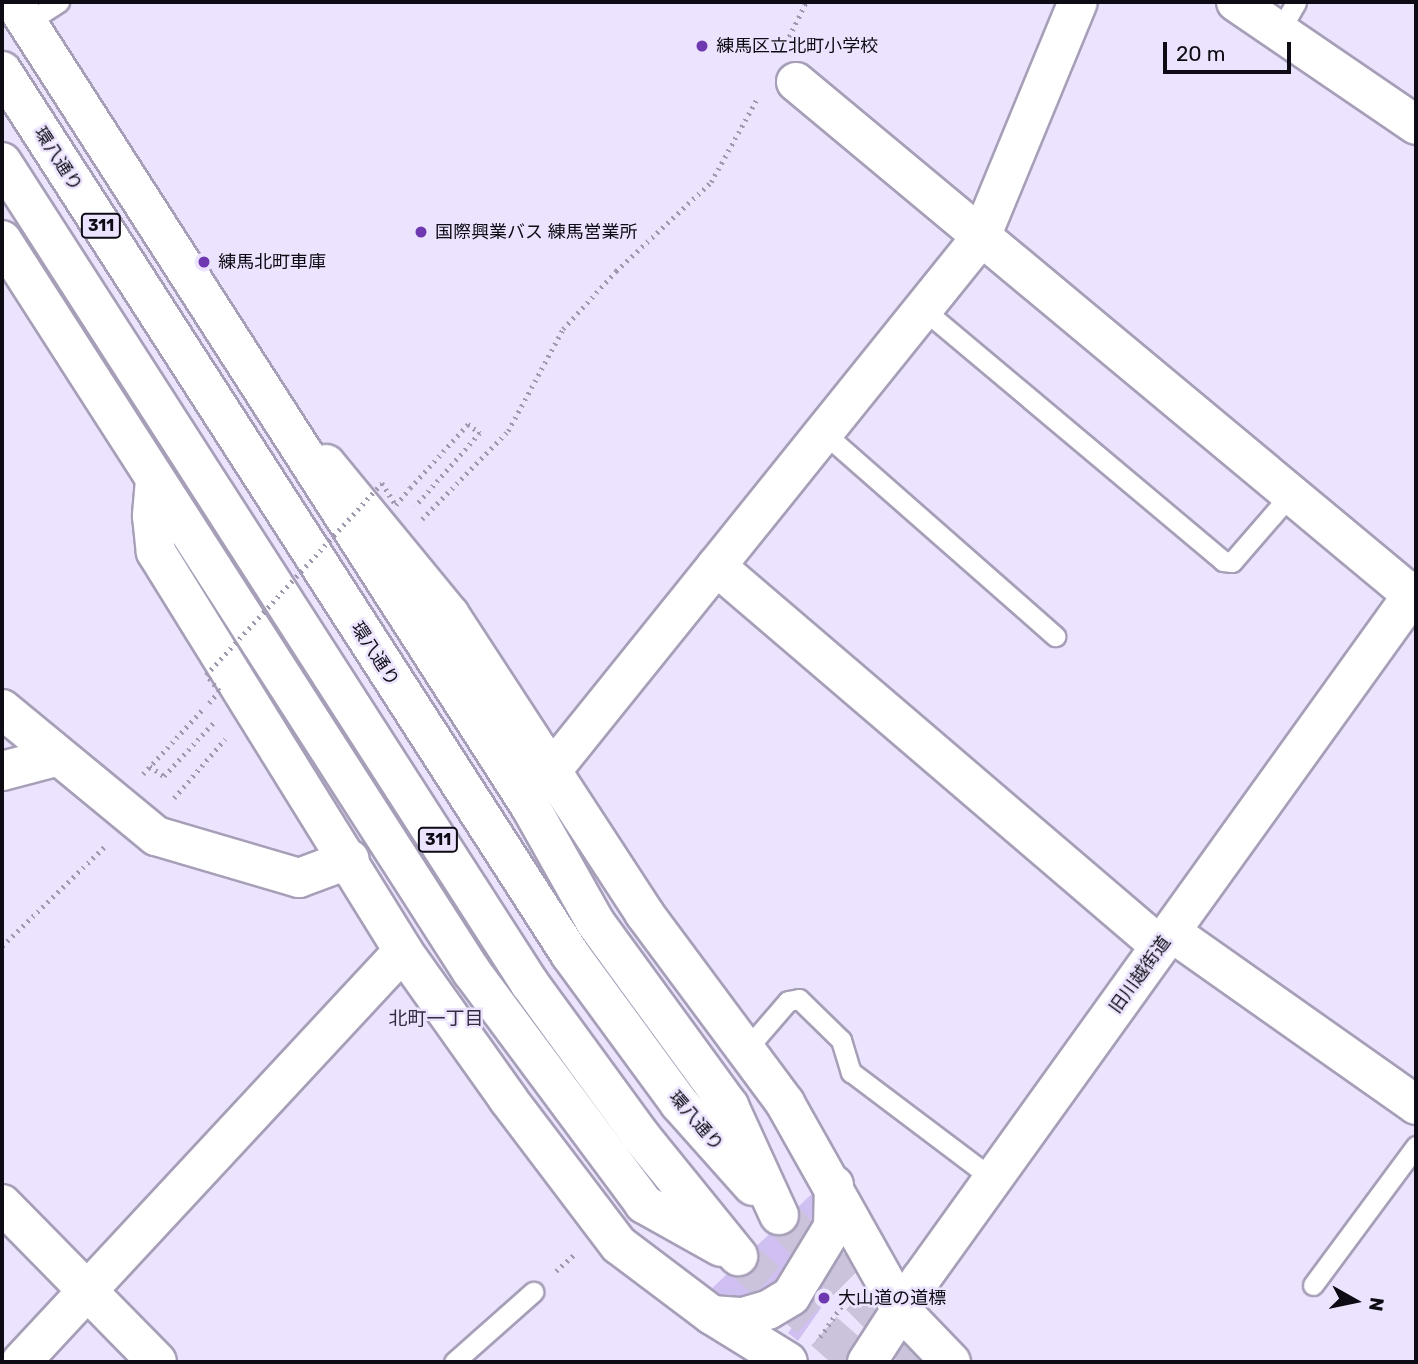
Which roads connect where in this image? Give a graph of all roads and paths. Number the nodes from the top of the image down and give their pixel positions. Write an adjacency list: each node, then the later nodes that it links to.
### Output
1 (1078, 2): 10 (street)
2 (1236, 2): 4 (street)
3 (26, 16): 13 (street)
4 (1287, 17): 7 (street)
5 (2, 71): 13 (street, 環八通り / 311)
6 (796, 82): 10 (street)
7 (1416, 125)
8 (2, 162): 15 (street, 311)
9 (711, 182): 18 (path)
10 (981, 237): 12 (street); 16 (street)
11 (2, 240): 15 (street)
12 (923, 310): 14 (street); 16 (lane)
13 (249, 370): 28 (street)
14 (824, 433): 19 (street); 21 (lane)
15 (155, 480): 32 (street)
16 (1291, 494): 20 (street)
17 (412, 510): 26 (path, bridge)
18 (419, 522)
19 (716, 566): 28 (street); 33 (street)
20 (1414, 593): 33 (street, 旧川越街道)
21 (1055, 636)
22 (2, 709): 25 (street)
23 (215, 720): 27 (path)
24 (235, 727): 30 (path)
25 (56, 757): 29 (street); 31 (street)
26 (155, 762)
27 (150, 766)
28 (553, 769): 36 (street)
29 (2, 771)
30 (169, 804)
31 (132, 820): 32 (street); 34 (path)
32 (350, 859): 35 (street)
33 (1166, 939): 37 (street); 39 (street, 旧川越街道)
34 (2, 946)
35 (403, 951): 44 (street); 48 (street)
36 (744, 1052): 39 (lane); 40 (street)
37 (1416, 1105)
38 (1416, 1146): 43 (lane)
39 (993, 1179): 47 (street, 旧川越街道)
40 (834, 1184): 47 (street); 48 (street)
41 (2, 1204): 44 (street)
42 (580, 1250): 46 (path)
43 (1313, 1285)
44 (87, 1290): 50 (street); 51 (street)
45 (852, 1290): 49 (path)
46 (533, 1292): 52 (lane)
47 (901, 1310): 53 (street, 旧川越街道); 54 (street)
48 (712, 1315): 49 (street)
49 (801, 1354)
50 (21, 1362)
51 (157, 1362)
52 (454, 1362)
53 (867, 1362)
54 (951, 1362)

